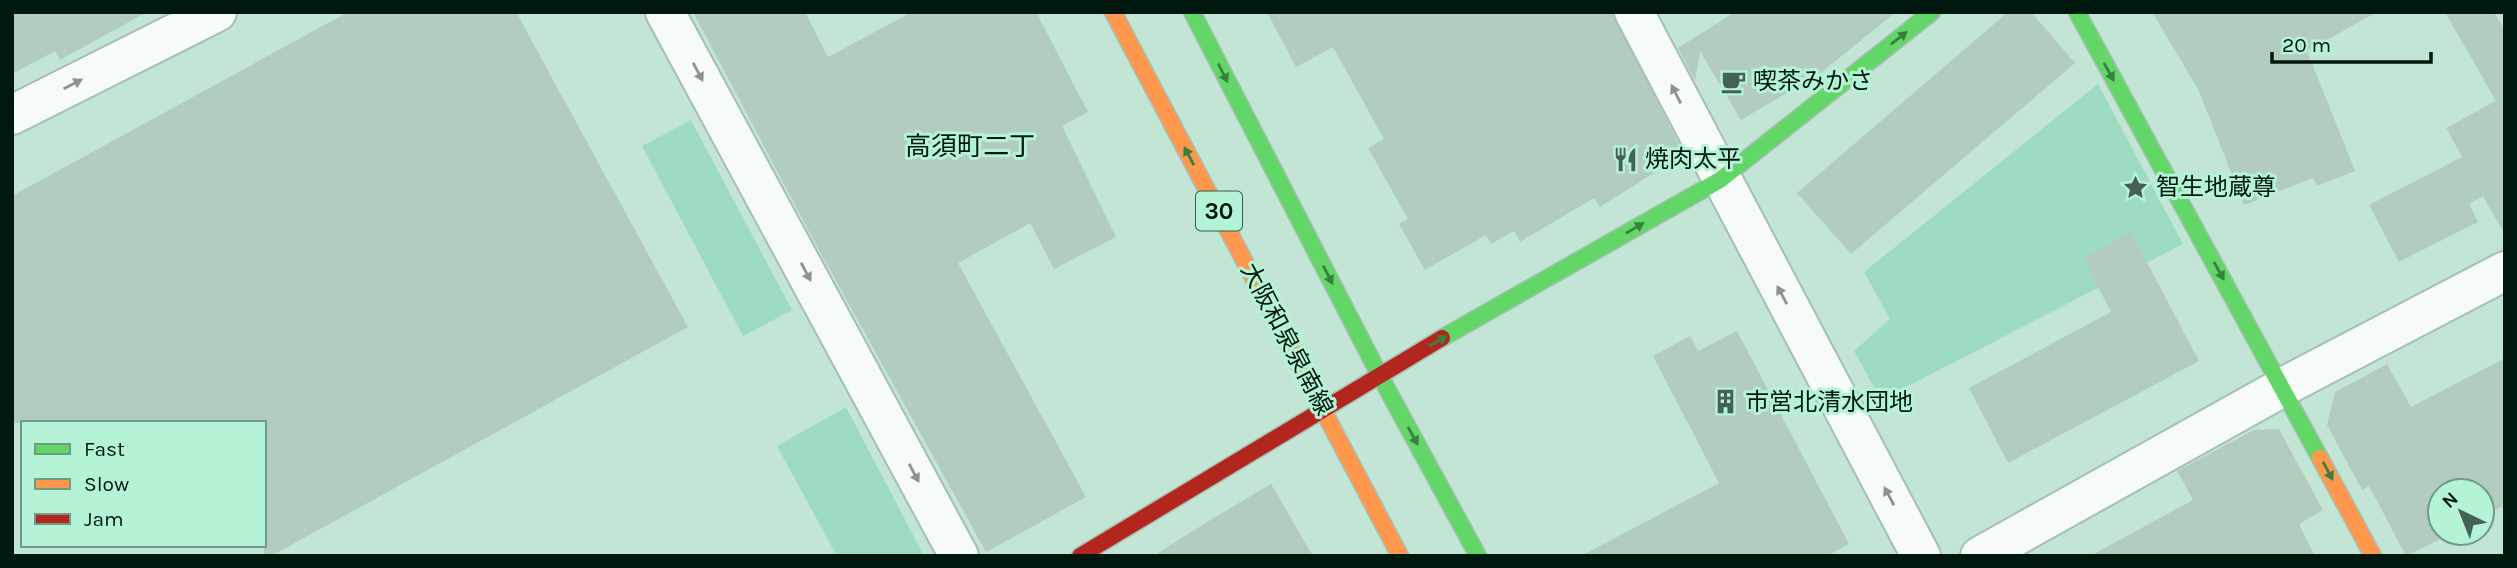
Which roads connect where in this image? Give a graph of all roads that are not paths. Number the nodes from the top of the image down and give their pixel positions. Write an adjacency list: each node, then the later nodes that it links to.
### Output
1 (217, 12): 8 (street, one-way to 1)
2 (666, 12): 14 (street, one-way to 14)
3 (1113, 12): 13 (street, 大阪和泉泉南線 / 30, one-way to 3)
4 (1192, 12): 11 (street, one-way to 11)
5 (1634, 12): 9 (street, one-way to 5)
6 (1932, 12): 9 (street, one-way to 6)
7 (2077, 12): 12 (street, one-way to 12)
8 (12, 115)
9 (1720, 180): 11 (street, one-way to 9); 18 (street, one-way to 9)
10 (2505, 271): 12 (street)
11 (1380, 376): 13 (street); 17 (street, one-way to 17)
12 (2283, 387): 19 (street); 20 (street, one-way to 20)
13 (1325, 410): 15 (street); 16 (street, 大阪和泉泉南線 / 30)
14 (959, 556)
15 (1080, 556)
16 (1400, 556)
17 (1478, 556)
18 (1921, 556)
19 (1980, 556)
20 (2373, 556)

